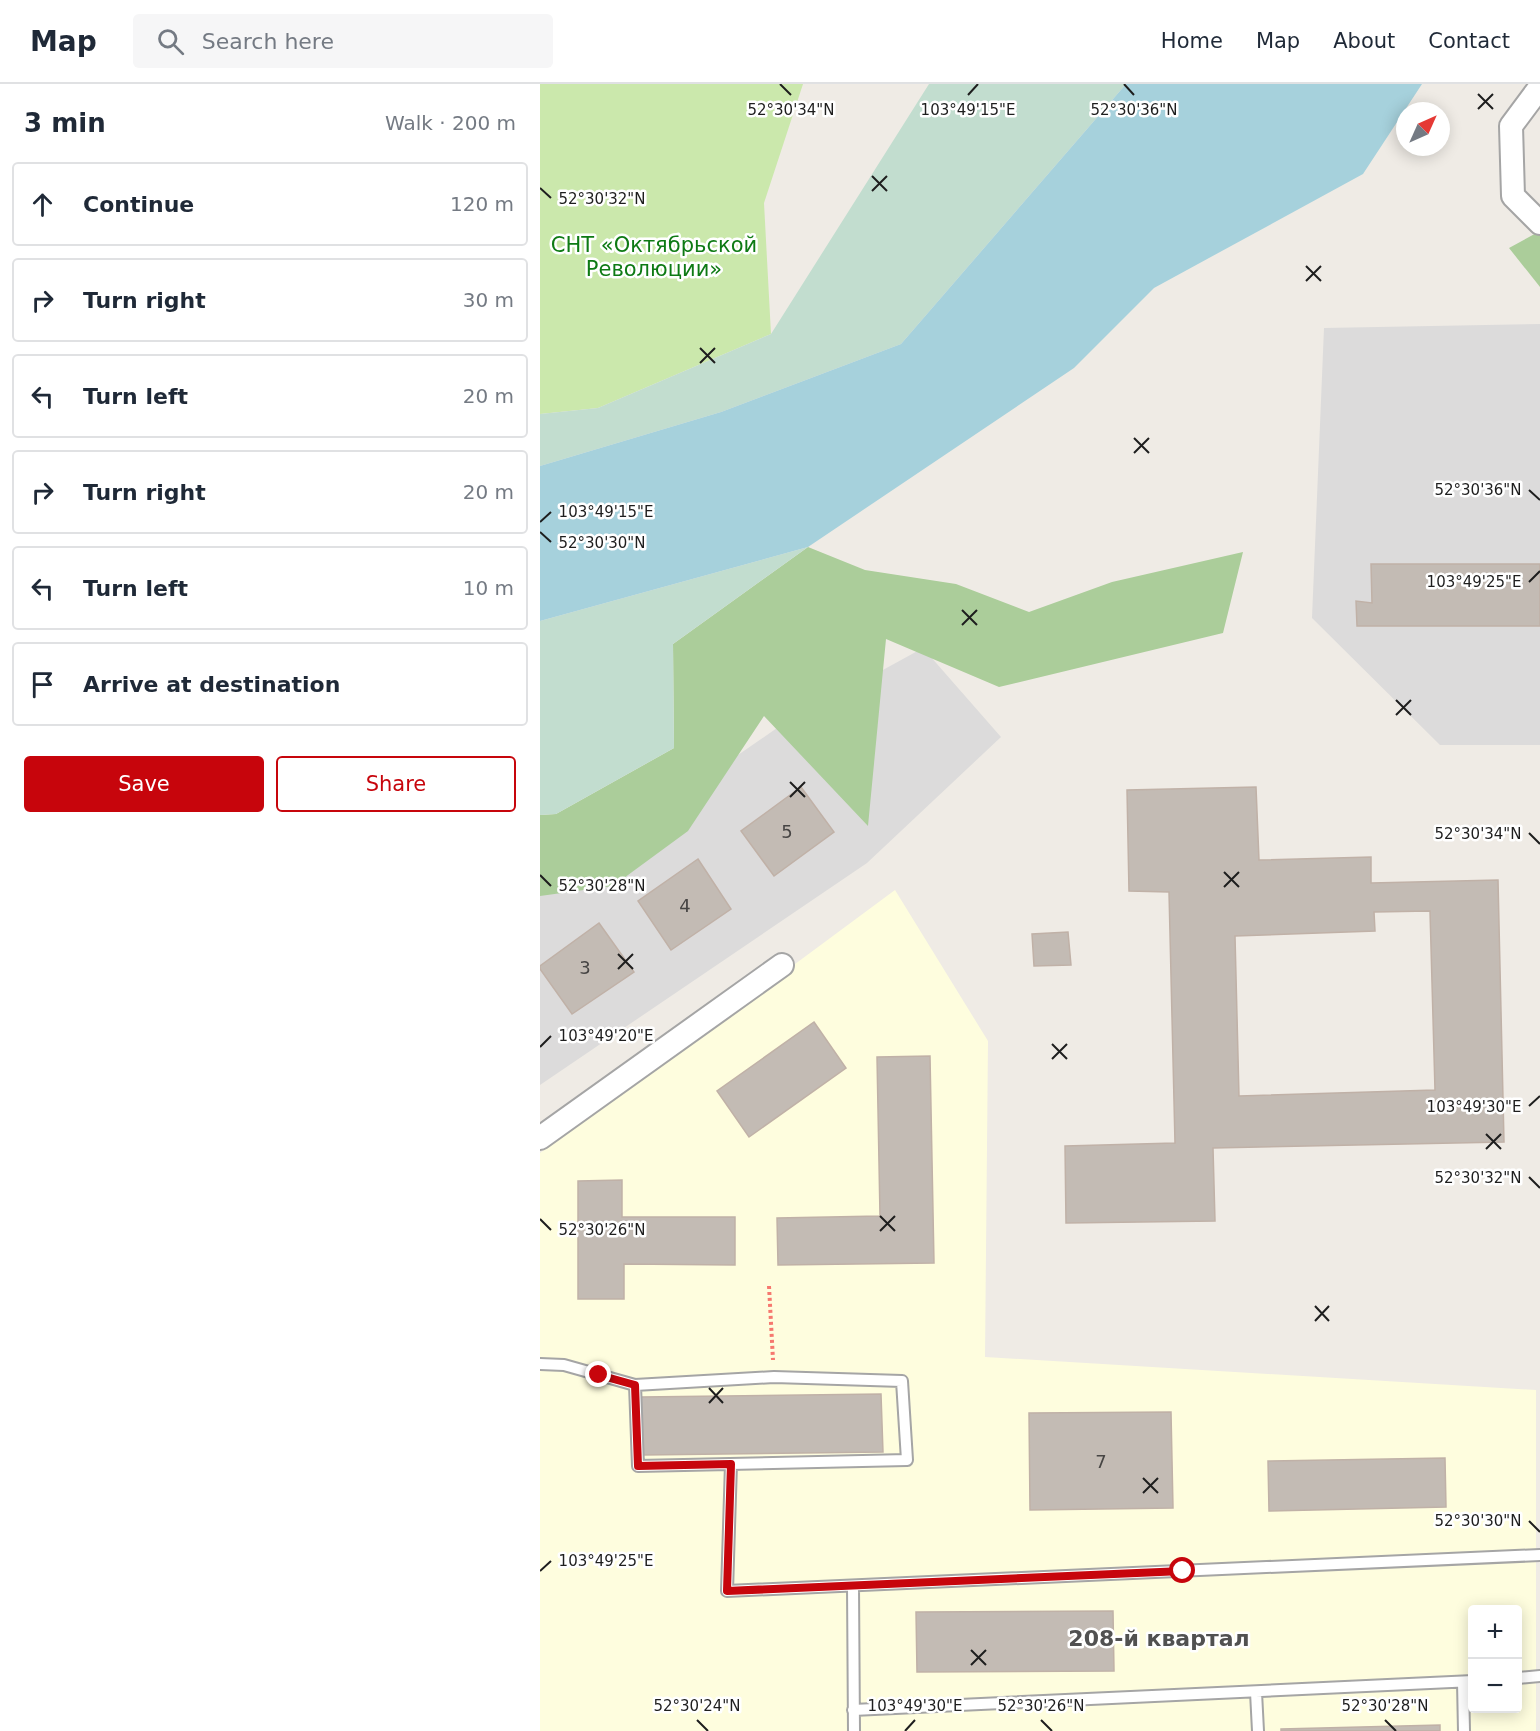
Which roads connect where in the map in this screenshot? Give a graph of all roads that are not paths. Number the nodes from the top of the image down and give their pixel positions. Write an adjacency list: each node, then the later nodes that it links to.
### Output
1 (1540, 87): 2 (street)
2 (1540, 223)
3 (782, 965): 4 (street)
4 (540, 1138)
5 (540, 1364): 6 (lane)
6 (635, 1385): 7 (lane); 7 (lane)
7 (731, 1464): 9 (lane)
8 (1540, 1555): 9 (lane)
9 (853, 1586): 14 (lane)
10 (1540, 1676): 11 (lane)
11 (1522, 1678)
12 (1468, 1681): 13 (lane); 17 (lane)
13 (1256, 1692): 14 (lane); 16 (lane)
14 (853, 1710): 15 (lane)
15 (854, 1731)
16 (1258, 1731)
17 (1464, 1731)

